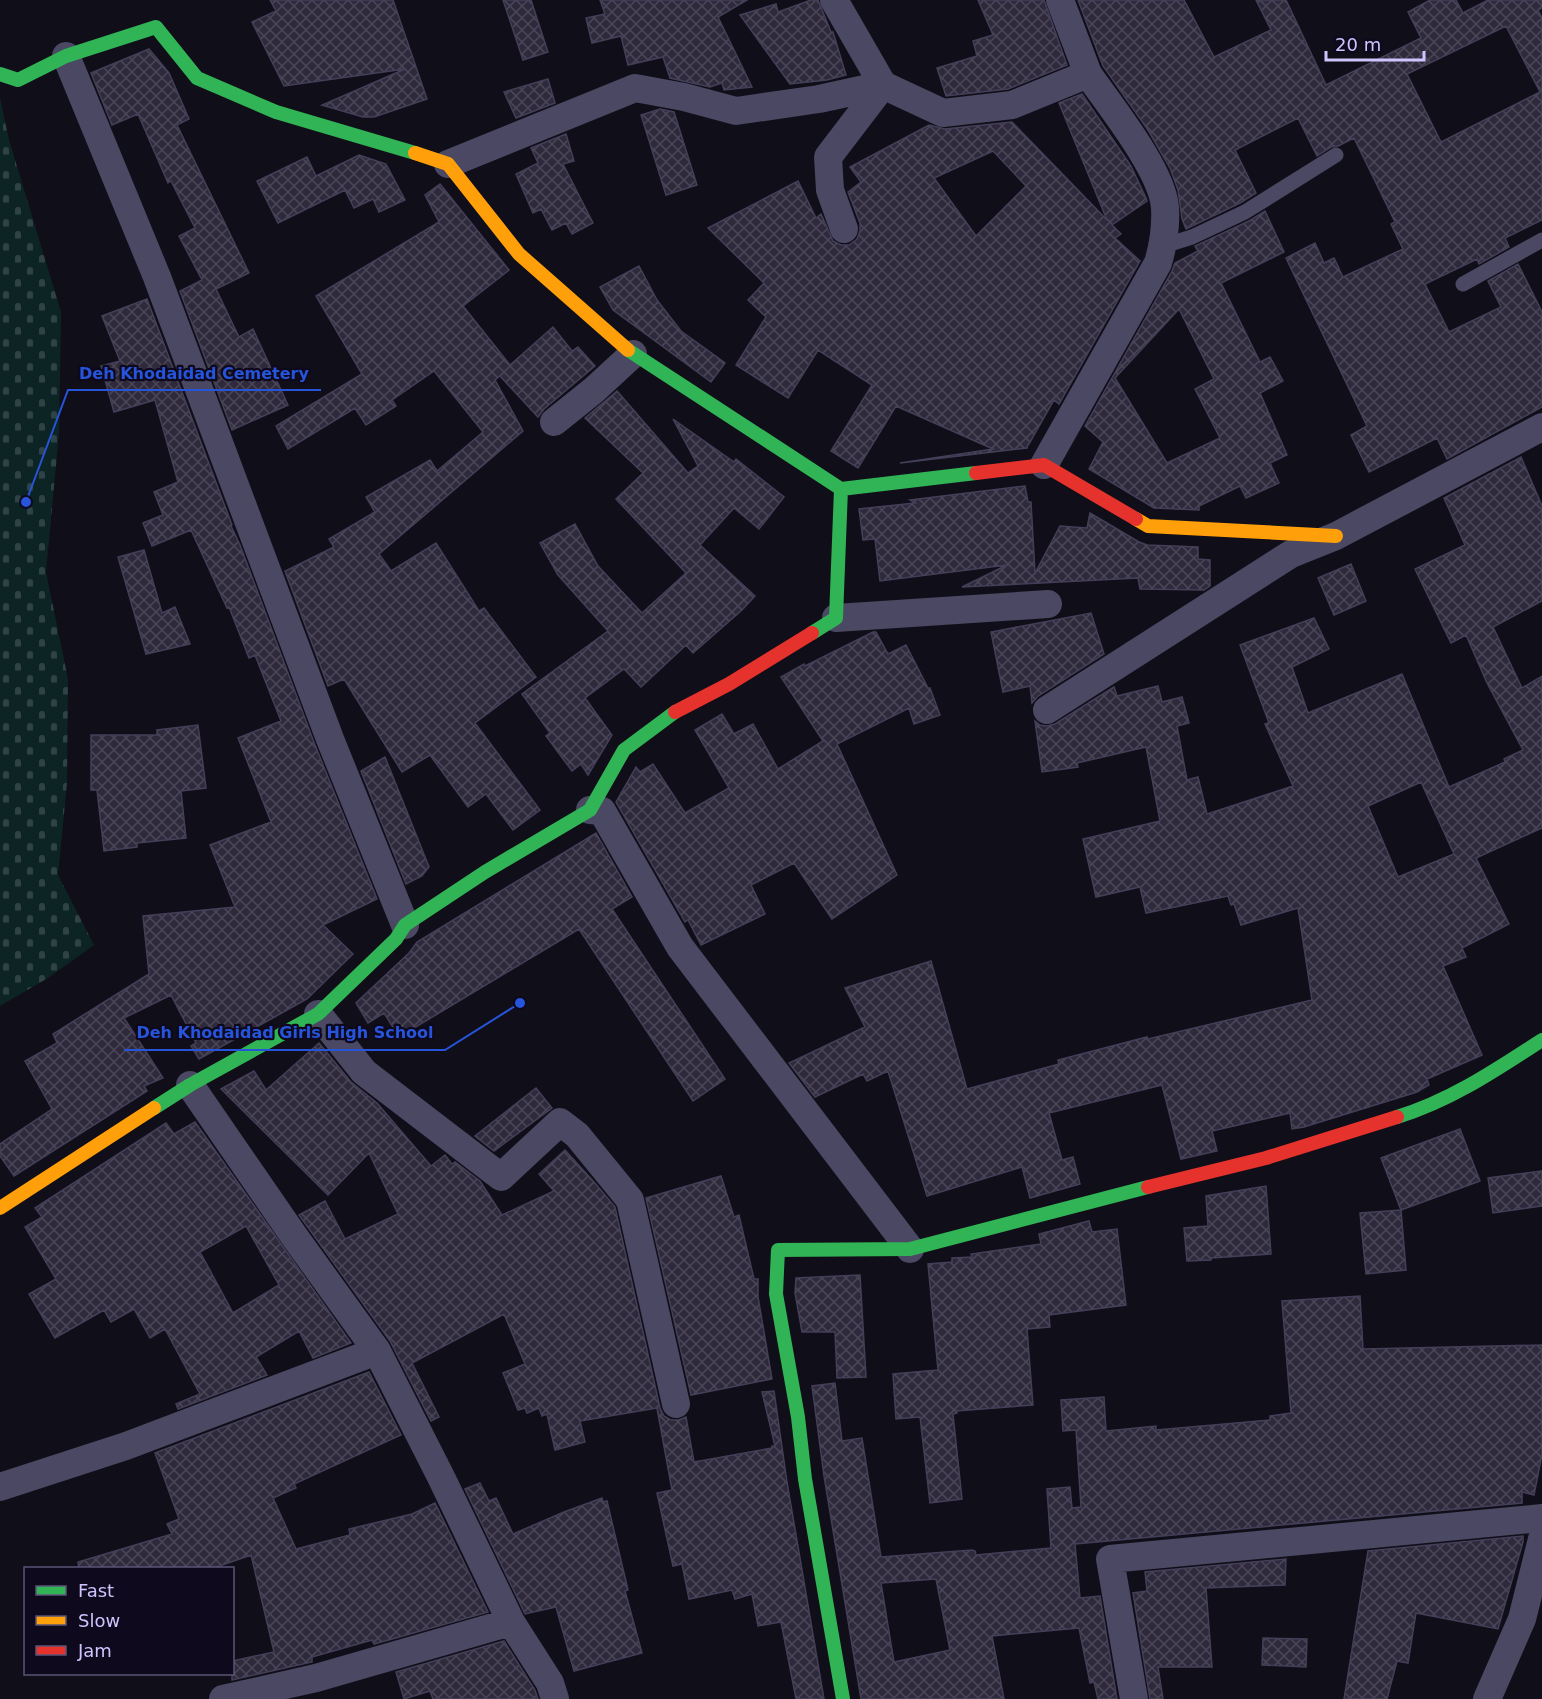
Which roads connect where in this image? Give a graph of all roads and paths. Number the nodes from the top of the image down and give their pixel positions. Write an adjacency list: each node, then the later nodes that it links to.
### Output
1 (834, 0): 7 (street)
2 (1060, 0): 5 (street)
3 (66, 56): 6 (street); 9 (street); 24 (street)
4 (0, 57): 6 (street)
5 (1088, 74): 7 (street); 12 (street)
6 (9, 77)
7 (883, 85): 9 (street); 10 (street)
8 (1336, 154): 12 (lane)
9 (448, 165): 14 (street)
10 (844, 229)
11 (1542, 240): 13 (lane)
12 (1163, 246): 17 (street)
13 (1463, 284)
14 (633, 354): 15 (street); 18 (street)
15 (554, 422)
16 (1542, 427): 19 (street)
17 (1044, 465): 18 (street); 19 (street)
18 (842, 489): 21 (street)
19 (1336, 536): 22 (street)
20 (1048, 604): 21 (street)
21 (836, 618): 23 (street)
22 (1047, 710)
23 (590, 810): 24 (street); 29 (street)
24 (405, 924): 25 (street)
25 (318, 1014): 27 (street); 31 (street)
26 (1542, 1040): 29 (street)
27 (190, 1085): 28 (street); 30 (street)
28 (0, 1208)
29 (910, 1250): 39 (street)
30 (377, 1352): 32 (street); 36 (street)
31 (676, 1404)
32 (0, 1487)
33 (1542, 1518): 40 (street)
34 (1542, 1539): 35 (street)
35 (1532, 1619): 41 (street)
36 (511, 1622): 37 (street); 38 (street)
37 (223, 1699)
38 (555, 1699)
39 (843, 1699)
40 (1134, 1699)
41 (1487, 1699)

